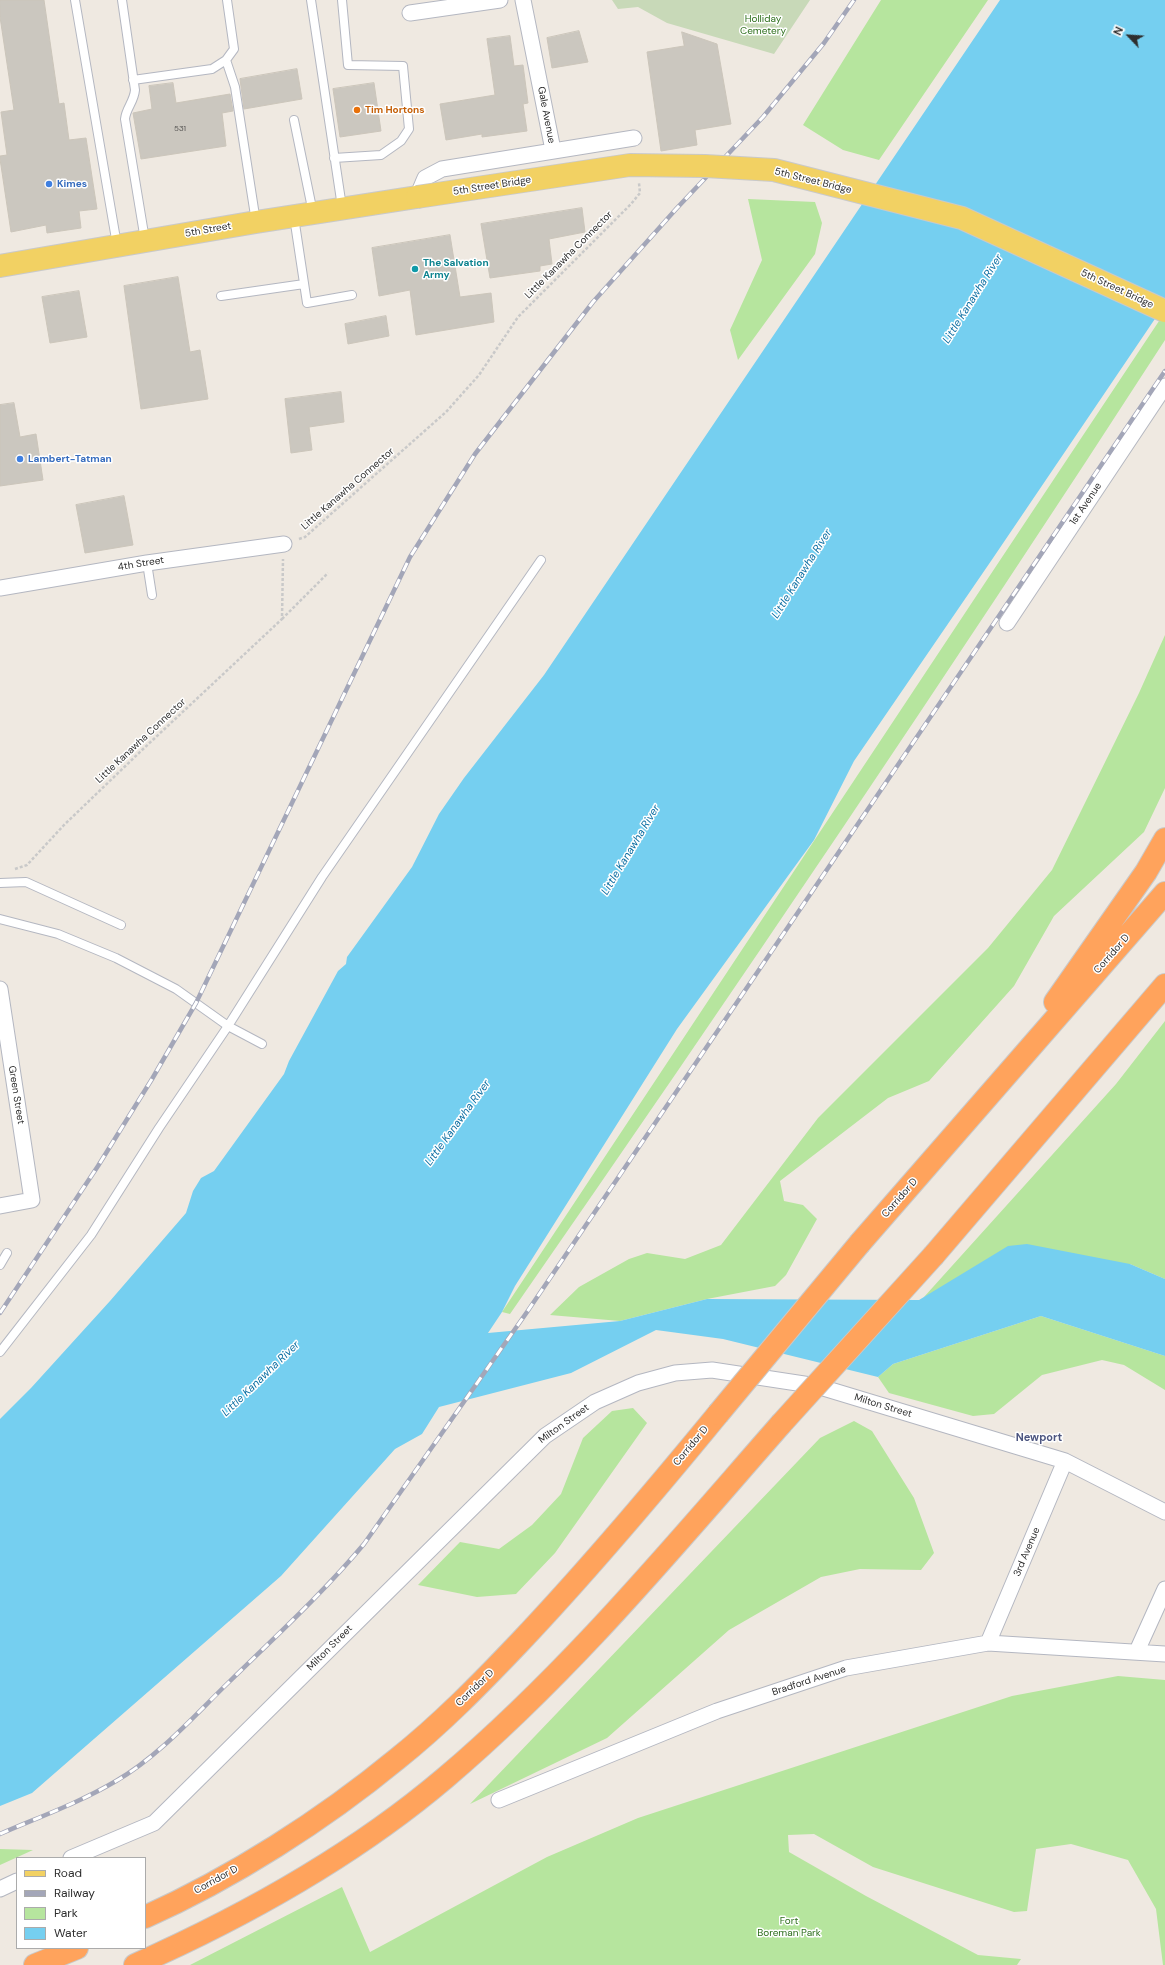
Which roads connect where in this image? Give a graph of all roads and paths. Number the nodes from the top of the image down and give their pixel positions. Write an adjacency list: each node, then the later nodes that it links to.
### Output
1 (75, 0): 21 (lane)
2 (122, 0): 10 (lane)
3 (227, 0): 9 (lane)
4 (311, 0): 14 (lane)
5 (342, 0): 14 (lane)
6 (500, 0): 8 (street)
7 (523, 0): 13 (street, Gale Avenue)
8 (410, 13)
9 (226, 60): 10 (lane); 19 (lane)
10 (133, 80): 20 (lane)
11 (294, 120): 18 (lane)
12 (634, 138): 13 (street)
13 (553, 150): 16 (street, Gale Avenue)
14 (334, 158): 17 (lane)
15 (639, 177): 28 (path, Little Kanawha Connector)
16 (417, 198): 17 (main road, 5th Street); 26 (main road, 5th Street Bridge, bridge)
17 (342, 210): 18 (main road, 5th Street)
18 (304, 215): 19 (main road, 5th Street); 23 (lane)
19 (256, 222): 20 (main road, 5th Street)
20 (145, 241): 21 (main road, 5th Street)
21 (118, 246): 22 (main road, 5th Street)
22 (0, 266)
23 (304, 284): 24 (lane); 25 (lane)
24 (352, 295)
25 (220, 296)
26 (1165, 311)
27 (1165, 386): 35 (street, 1st Avenue)
28 (284, 544): 30 (street, 4th Street); 34 (path)
29 (541, 560): 46 (lane)
30 (147, 563): 32 (street, 4th Street); 33 (lane)
31 (328, 573): 34 (path, Little Kanawha Connector)
32 (0, 588)
33 (152, 595)
34 (282, 619): 37 (path, Little Kanawha Connector)
35 (1007, 623)
36 (1165, 839): 48 (highway)
37 (14, 869)
38 (0, 883): 41 (lane)
39 (1165, 893): 48 (highway, Corridor D)
40 (0, 919): 46 (lane)
41 (121, 925)
42 (1165, 985): 45 (highway)
43 (0, 989): 49 (street, Green Street)
44 (1165, 992): 45 (highway)
45 (1135, 1019): 66 (highway, bridge)
46 (228, 1026): 47 (lane); 52 (lane)
47 (262, 1044)
48 (982, 1105): 63 (highway, Corridor D, bridge)
49 (0, 1206)
50 (7, 1253): 51 (lane)
51 (0, 1265)
52 (0, 1352)
53 (1065, 1461): 54 (street, Milton Street); 56 (street, 3rd Avenue); 60 (street, Milton Street)
54 (1165, 1512)
55 (1165, 1588): 57 (street)
56 (988, 1643): 57 (street, Bradford Avenue); 59 (street, Bradford Avenue)
57 (1137, 1651): 58 (street, Bradford Avenue)
58 (1165, 1654)
59 (499, 1800)
60 (73, 1857)
61 (16, 1881): 62 (street)
62 (0, 1889)
63 (146, 1916)
64 (75, 1949): 65 (highway)
65 (35, 1965)
66 (135, 1965)

